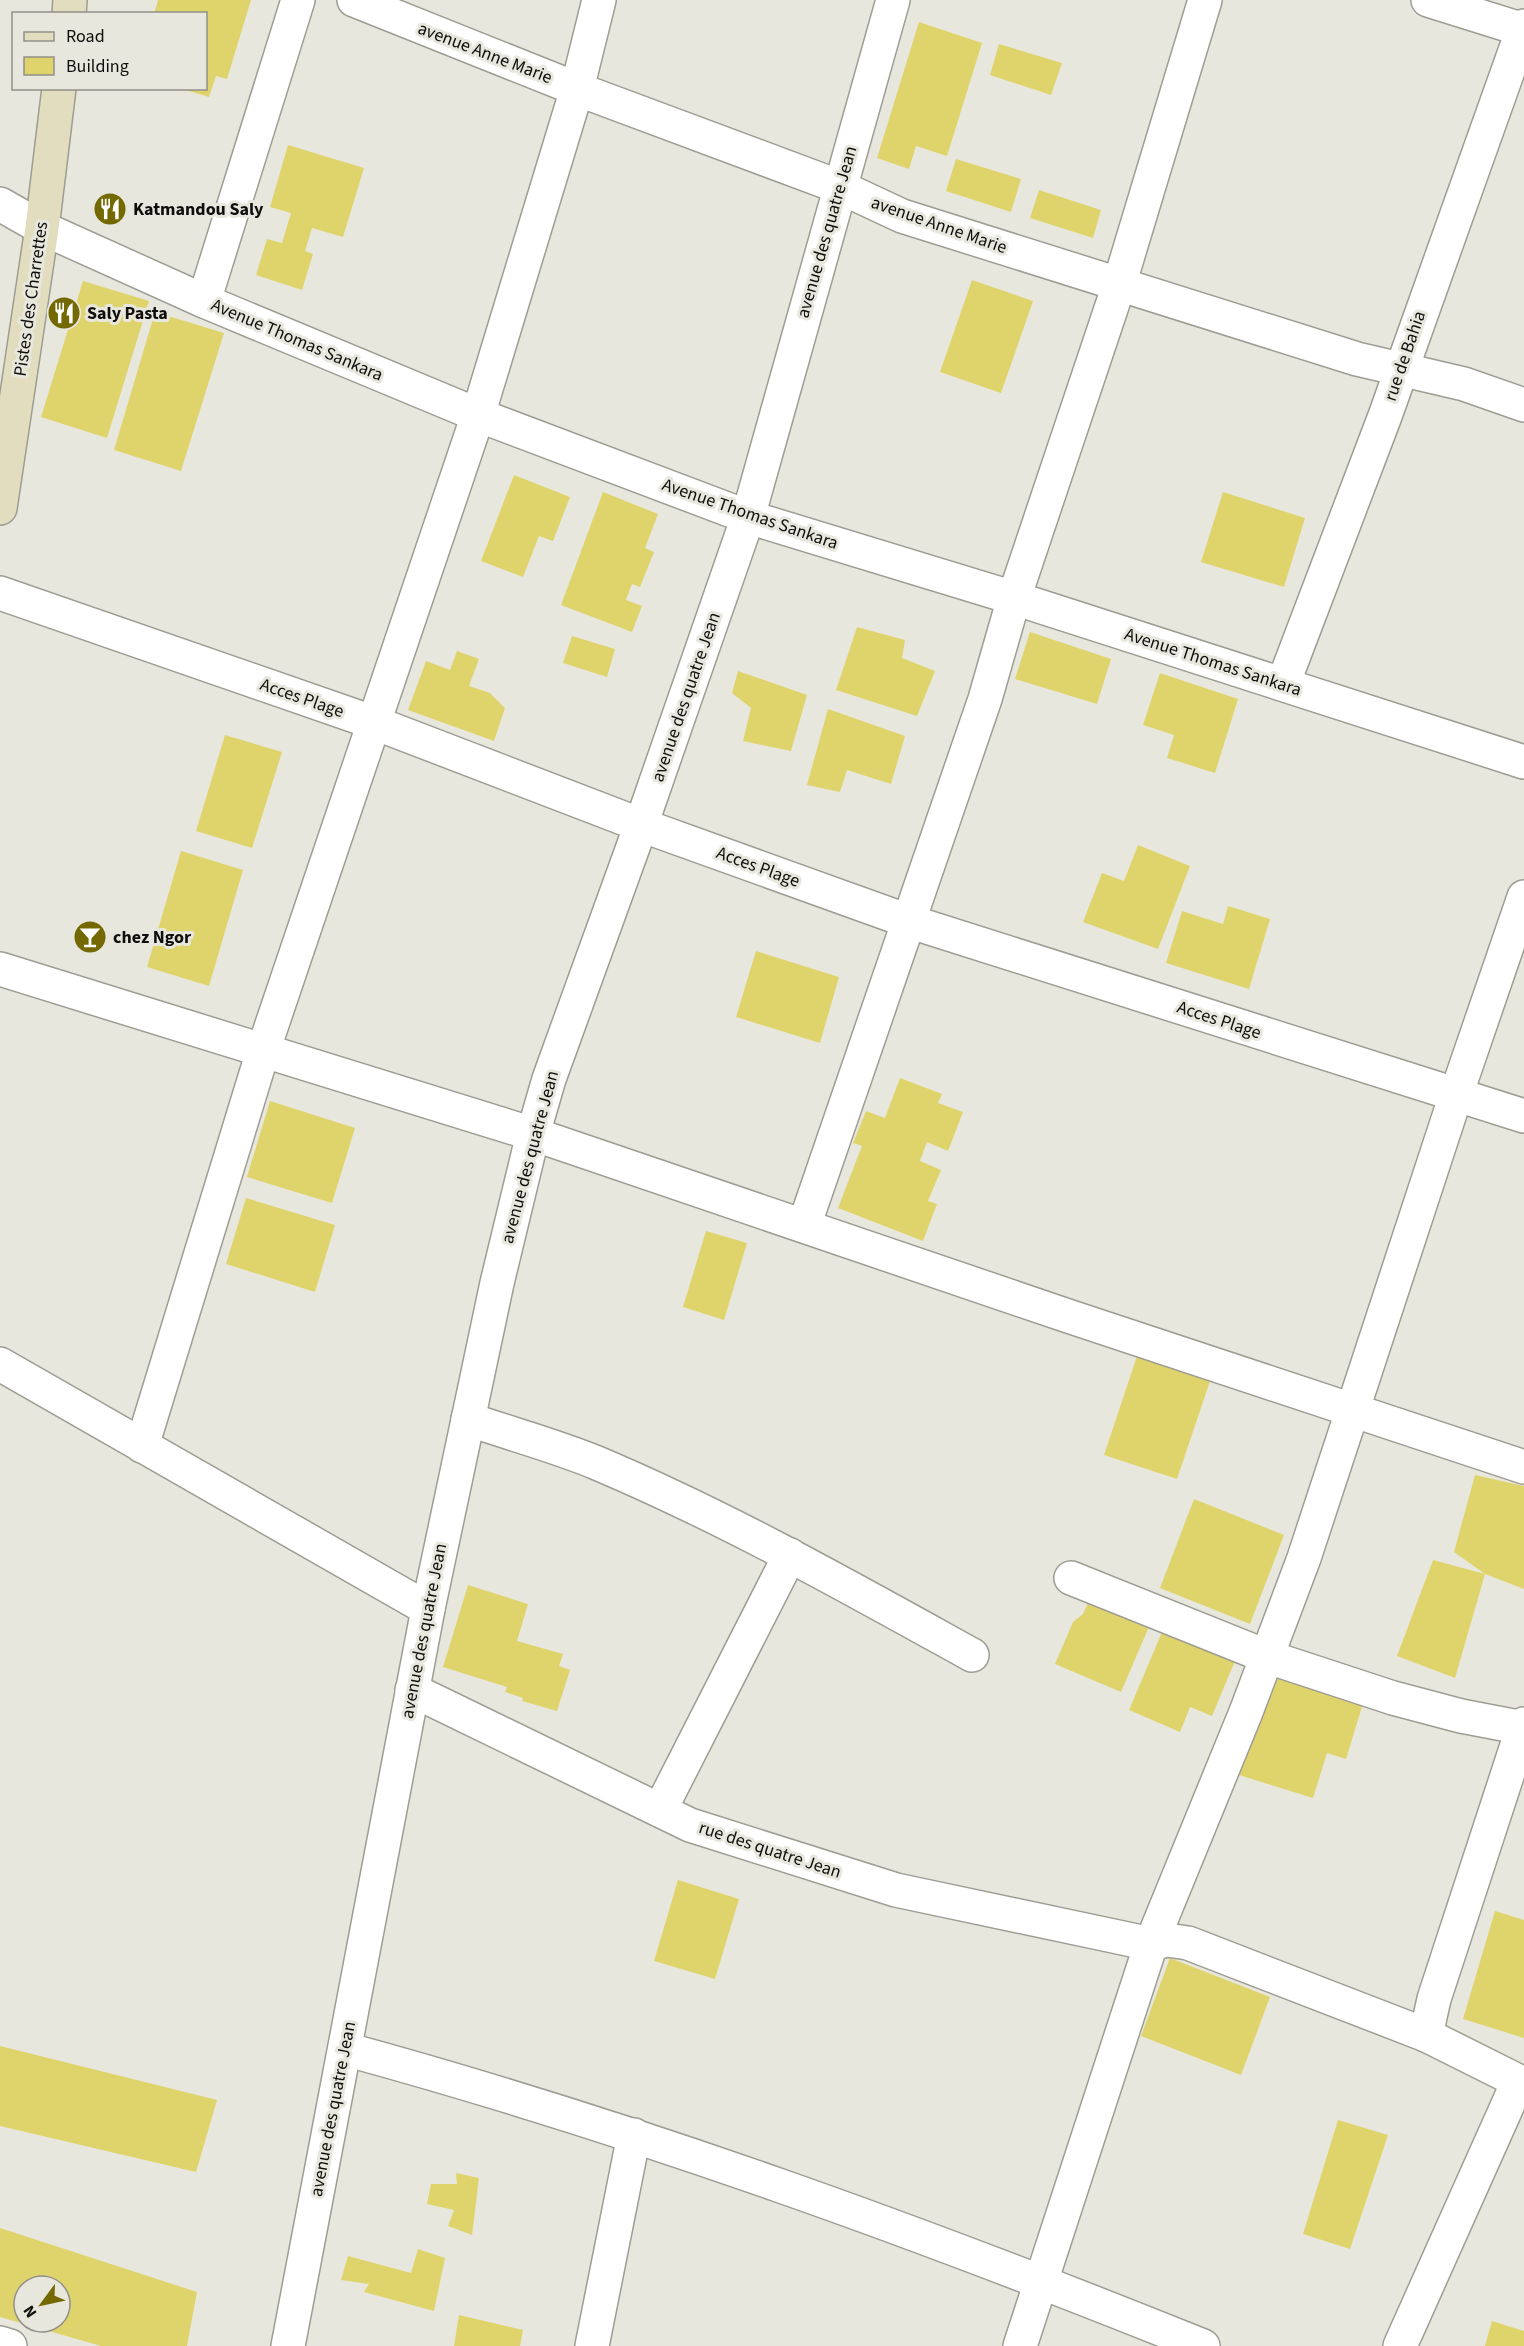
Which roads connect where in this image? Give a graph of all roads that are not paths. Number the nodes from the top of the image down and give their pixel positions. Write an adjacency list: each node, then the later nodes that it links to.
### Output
1 (298, 0): 14 (street)
2 (354, 0): 8 (street, avenue Anne Marie)
3 (599, 0): 8 (street)
4 (893, 0): 10 (street, avenue des quatre Jean)
5 (1205, 0): 13 (street)
6 (1428, 0): 7 (street)
7 (1524, 29): 15 (street, rue de Bahia)
8 (577, 89): 10 (street, avenue Anne Marie); 17 (street)
9 (59, 90): 12 (main road, Pistes des Charrettes)
10 (840, 187): 13 (street, avenue Anne Marie); 19 (street, avenue des quatre Jean)
11 (0, 204): 12 (street, Avenue Thomas Sankara)
12 (42, 228): 14 (street, Avenue Thomas Sankara); 18 (main road, Pistes des Charrettes)
13 (1119, 285): 15 (street, avenue Anne Marie); 21 (street)
14 (204, 301): 17 (street, Avenue Thomas Sankara)
15 (1400, 369): 16 (street); 22 (street, rue de Bahia)
16 (1524, 405)
17 (478, 415): 19 (street, Avenue Thomas Sankara); 23 (street)
18 (0, 508)
19 (748, 517): 21 (street, Avenue Thomas Sankara); 25 (street, avenue des quatre Jean)
20 (0, 593): 23 (street, Acces Plage)
21 (1014, 598): 22 (street, Avenue Thomas Sankara); 27 (street)
22 (1283, 684): 24 (street, Avenue Thomas Sankara)
23 (375, 723): 25 (street, Acces Plage); 29 (street)
24 (1524, 762)
25 (641, 825): 27 (street, Acces Plage); 32 (street, avenue des quatre Jean)
26 (1524, 897): 30 (street)
27 (908, 921): 30 (street, Acces Plage); 33 (street)
28 (0, 969): 29 (street)
29 (263, 1051): 32 (street); 37 (street)
30 (1456, 1095): 31 (street, Acces Plage); 35 (street)
31 (1524, 1116)
32 (533, 1134): 33 (street); 36 (street, avenue des quatre Jean)
33 (804, 1226): 35 (street)
34 (0, 1364): 37 (street)
35 (1354, 1410): 38 (street); 43 (street)
36 (468, 1419): 39 (street); 41 (street, avenue des quatre Jean)
37 (142, 1446): 41 (street)
38 (1524, 1467)
39 (790, 1555): 42 (street); 46 (street)
40 (1071, 1578): 43 (street)
41 (428, 1609): 44 (street, avenue des quatre Jean)
42 (972, 1655)
43 (1268, 1657): 45 (street); 47 (street)
44 (412, 1690): 46 (street, rue des quatre Jean); 49 (street, avenue des quatre Jean)
45 (1524, 1727): 48 (street)
46 (660, 1810): 47 (street, rue des quatre Jean)
47 (1151, 1944): 48 (street, rue des quatre Jean); 52 (street)
48 (1426, 2035): 50 (street, rue des quatre Jean)
49 (345, 2049): 51 (street); 55 (street, avenue des quatre Jean)
50 (1521, 2083): 59 (street)
51 (634, 2135): 52 (street); 56 (street)
52 (1040, 2281): 57 (street); 58 (street)
53 (0, 2343): 54 (street)
54 (10, 2346)
55 (288, 2346)
56 (592, 2346)
57 (1020, 2346)
58 (1203, 2346)
59 (1400, 2346)

